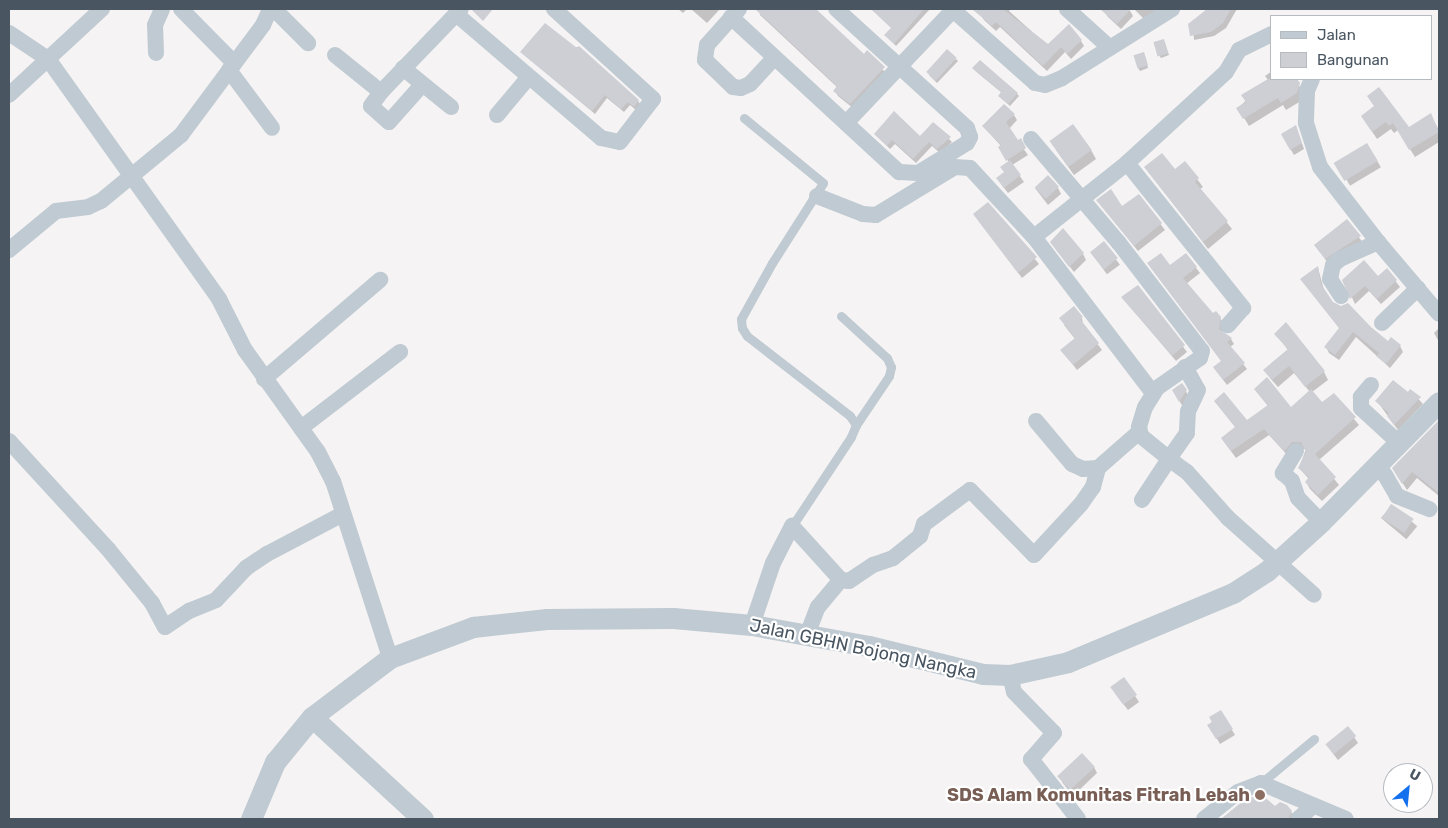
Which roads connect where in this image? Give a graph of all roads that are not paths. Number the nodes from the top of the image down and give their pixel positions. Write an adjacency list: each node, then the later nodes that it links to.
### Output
1 (102, 9): 19 (street)
2 (162, 9): 16 (street)
3 (182, 9): 20 (street)
4 (273, 9): 14 (street); 20 (street)
5 (554, 9): 23 (street)
6 (836, 9): 21 (street)
7 (953, 9): 15 (street); 21 (street)
8 (1067, 9): 15 (street)
9 (1172, 9): 15 (street)
10 (459, 12): 22 (street); 23 (street)
11 (735, 13): 18 (street); 18 (street)
12 (9, 33): 19 (street)
13 (1270, 35): 34 (street)
14 (308, 42)
15 (1109, 47)
16 (156, 53)
17 (335, 55): 26 (street)
18 (774, 58): 31 (street)
19 (48, 59): 27 (street); 35 (street)
20 (232, 67): 32 (street); 35 (street)
21 (900, 67): 31 (street); 31 (street)
22 (403, 68): 25 (street); 26 (street)
23 (528, 78): 29 (street)
24 (1312, 80): 39 (street)
25 (421, 86): 26 (street); 28 (street)
26 (381, 92)
27 (9, 95)
28 (451, 107)
29 (497, 115)
30 (744, 118): 36 (lane)
31 (846, 123)
32 (272, 128)
33 (1031, 139): 37 (street)
34 (1127, 163): 37 (street); 47 (street)
35 (134, 176): 40 (street); 50 (street)
36 (818, 196): 38 (street); 55 (lane)
37 (1081, 196): 38 (street); 49 (street)
38 (1034, 237): 52 (street)
39 (1378, 242): 42 (street); 43 (street)
40 (9, 250)
41 (380, 280): 50 (street)
42 (1418, 288): 44 (street); 46 (street)
43 (1342, 296)
44 (1439, 314)
45 (841, 316): 55 (lane)
46 (1382, 323)
47 (1228, 325)
48 (400, 352): 56 (street)
49 (1185, 367): 52 (street); 61 (street)
50 (264, 379): 56 (street)
51 (1371, 385): 59 (street)
52 (1153, 393): 57 (street)
53 (1439, 403): 59 (street, Jalan GBHN Bojong Nangka)
54 (1036, 421): 63 (street)
55 (856, 425): 68 (lane)
56 (301, 428): 66 (street)
57 (1139, 432): 61 (street); 63 (street)
58 (9, 441): 66 (street)
59 (1400, 444): 62 (street, Jalan GBHN Bojong Nangka)
60 (1296, 451): 67 (street)
61 (1169, 459): 64 (street); 69 (street)
62 (1376, 467): 65 (street); 67 (street, Jalan GBHN Bojong Nangka)
63 (1098, 468): 70 (street)
64 (1142, 500)
65 (1429, 509)
66 (343, 514): 74 (street)
67 (1321, 522): 69 (street, Jalan GBHN Bojong Nangka)
68 (792, 526): 70 (street); 72 (street)
69 (1279, 563): 71 (street); 75 (street, Jalan GBHN Bojong Nangka)
70 (841, 580): 73 (street)
71 (1314, 596)
72 (752, 625): 73 (street, Jalan GBHN Bojong Nangka); 74 (street, Jalan GBHN Bojong Nangka)
73 (807, 635): 75 (street, Jalan GBHN Bojong Nangka)
74 (390, 658): 76 (street, Jalan GBHN Bojong Nangka)
75 (1010, 675): 83 (street)
76 (307, 722): 80 (street, Jalan GBHN Bojong Nangka); 81 (street); 82 (street)
77 (1314, 739): 78 (lane)
78 (1261, 783): 79 (street); 84 (street)
79 (1314, 806): 85 (street); 86 (street)
80 (251, 819)
81 (402, 819)
82 (423, 819)
83 (1078, 819)
84 (1204, 819)
85 (1298, 819)
86 (1346, 819)

